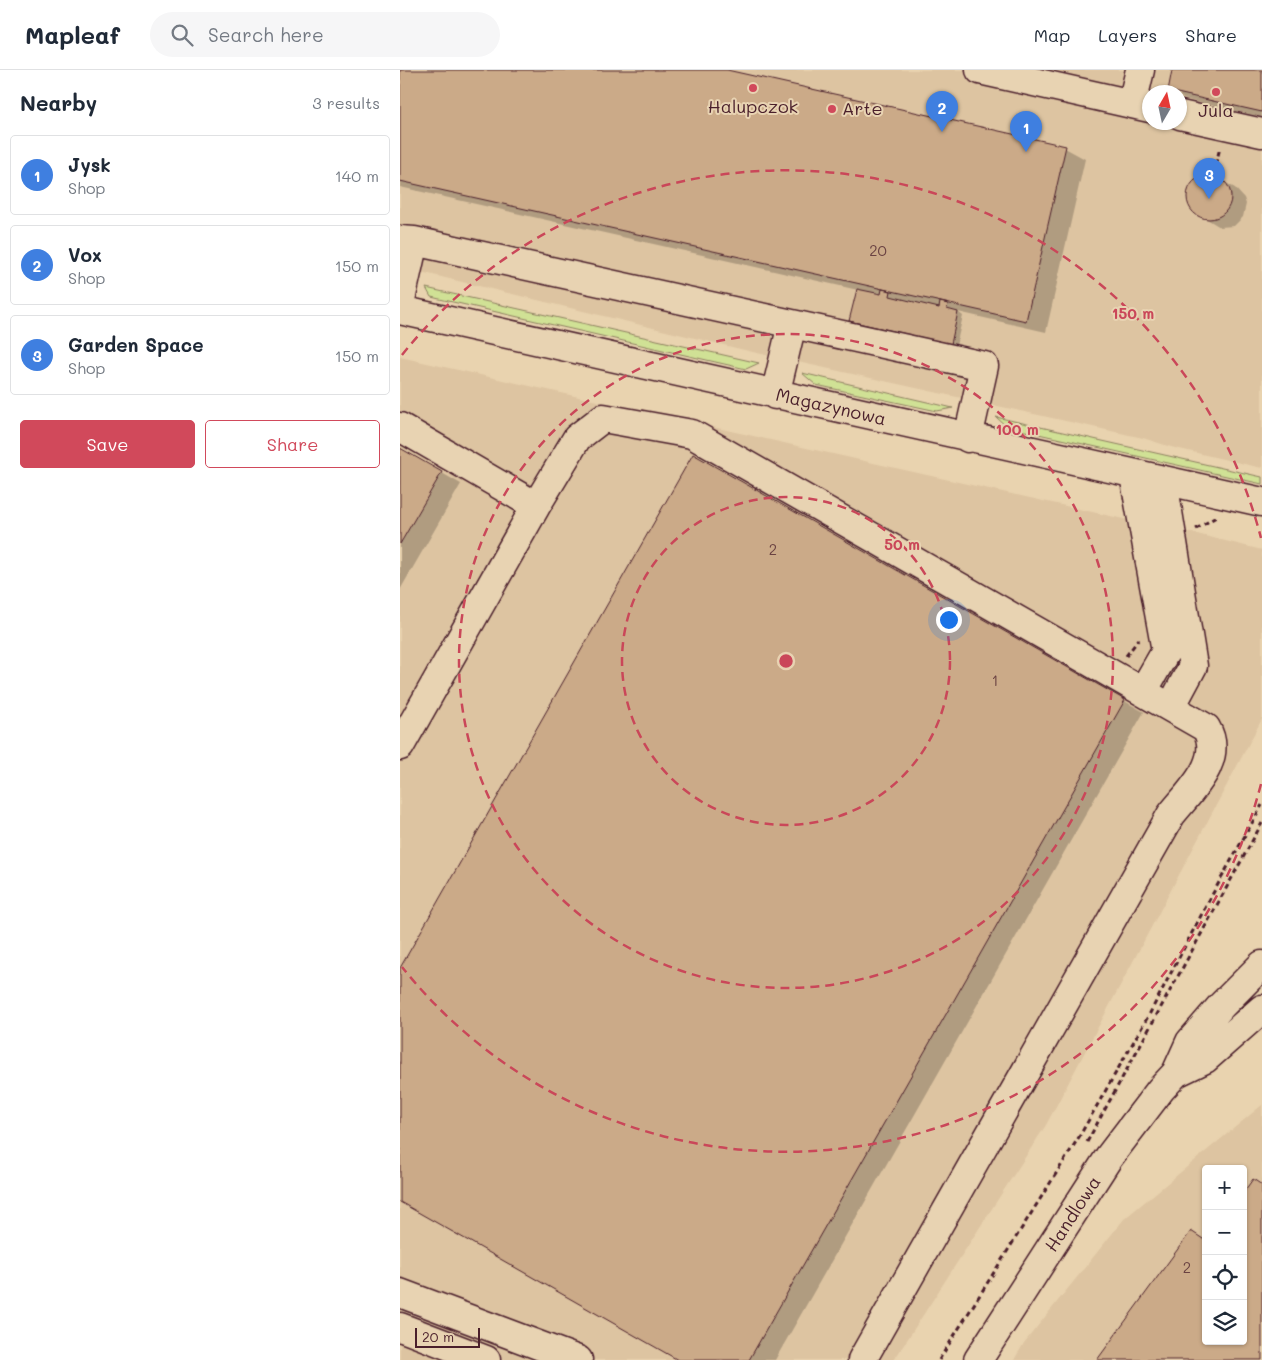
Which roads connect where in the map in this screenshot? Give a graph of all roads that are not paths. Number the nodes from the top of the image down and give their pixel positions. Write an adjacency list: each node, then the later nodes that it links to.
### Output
1 (980, 70): 3 (street)
2 (1140, 70): 3 (street)
3 (1141, 106)
4 (1187, 117): 5 (street)
5 (1262, 133)
6 (407, 240): 7 (street); 9 (street)
7 (400, 304)
8 (400, 310): 10 (street, Magazynowa)
9 (792, 324): 10 (street); 12 (street)
10 (775, 394): 12 (street, Magazynowa)
11 (400, 427): 16 (street)
12 (968, 438): 13 (street, Magazynowa)
13 (1134, 475): 14 (street, Magazynowa); 17 (street)
14 (1163, 481): 15 (street, Magazynowa); 18 (street)
15 (1262, 502)
16 (536, 506): 17 (street); 19 (street)
17 (1143, 691): 18 (street)
18 (1171, 707): 27 (street)
19 (400, 746)
20 (1262, 965): 22 (street, Handlowa)
21 (1262, 1009): 22 (street, Handlowa)
22 (1176, 1073): 28 (street, Handlowa)
23 (400, 1293): 25 (street)
24 (400, 1328): 26 (street)
25 (566, 1358)
26 (486, 1360)
27 (862, 1360)
28 (978, 1360)

